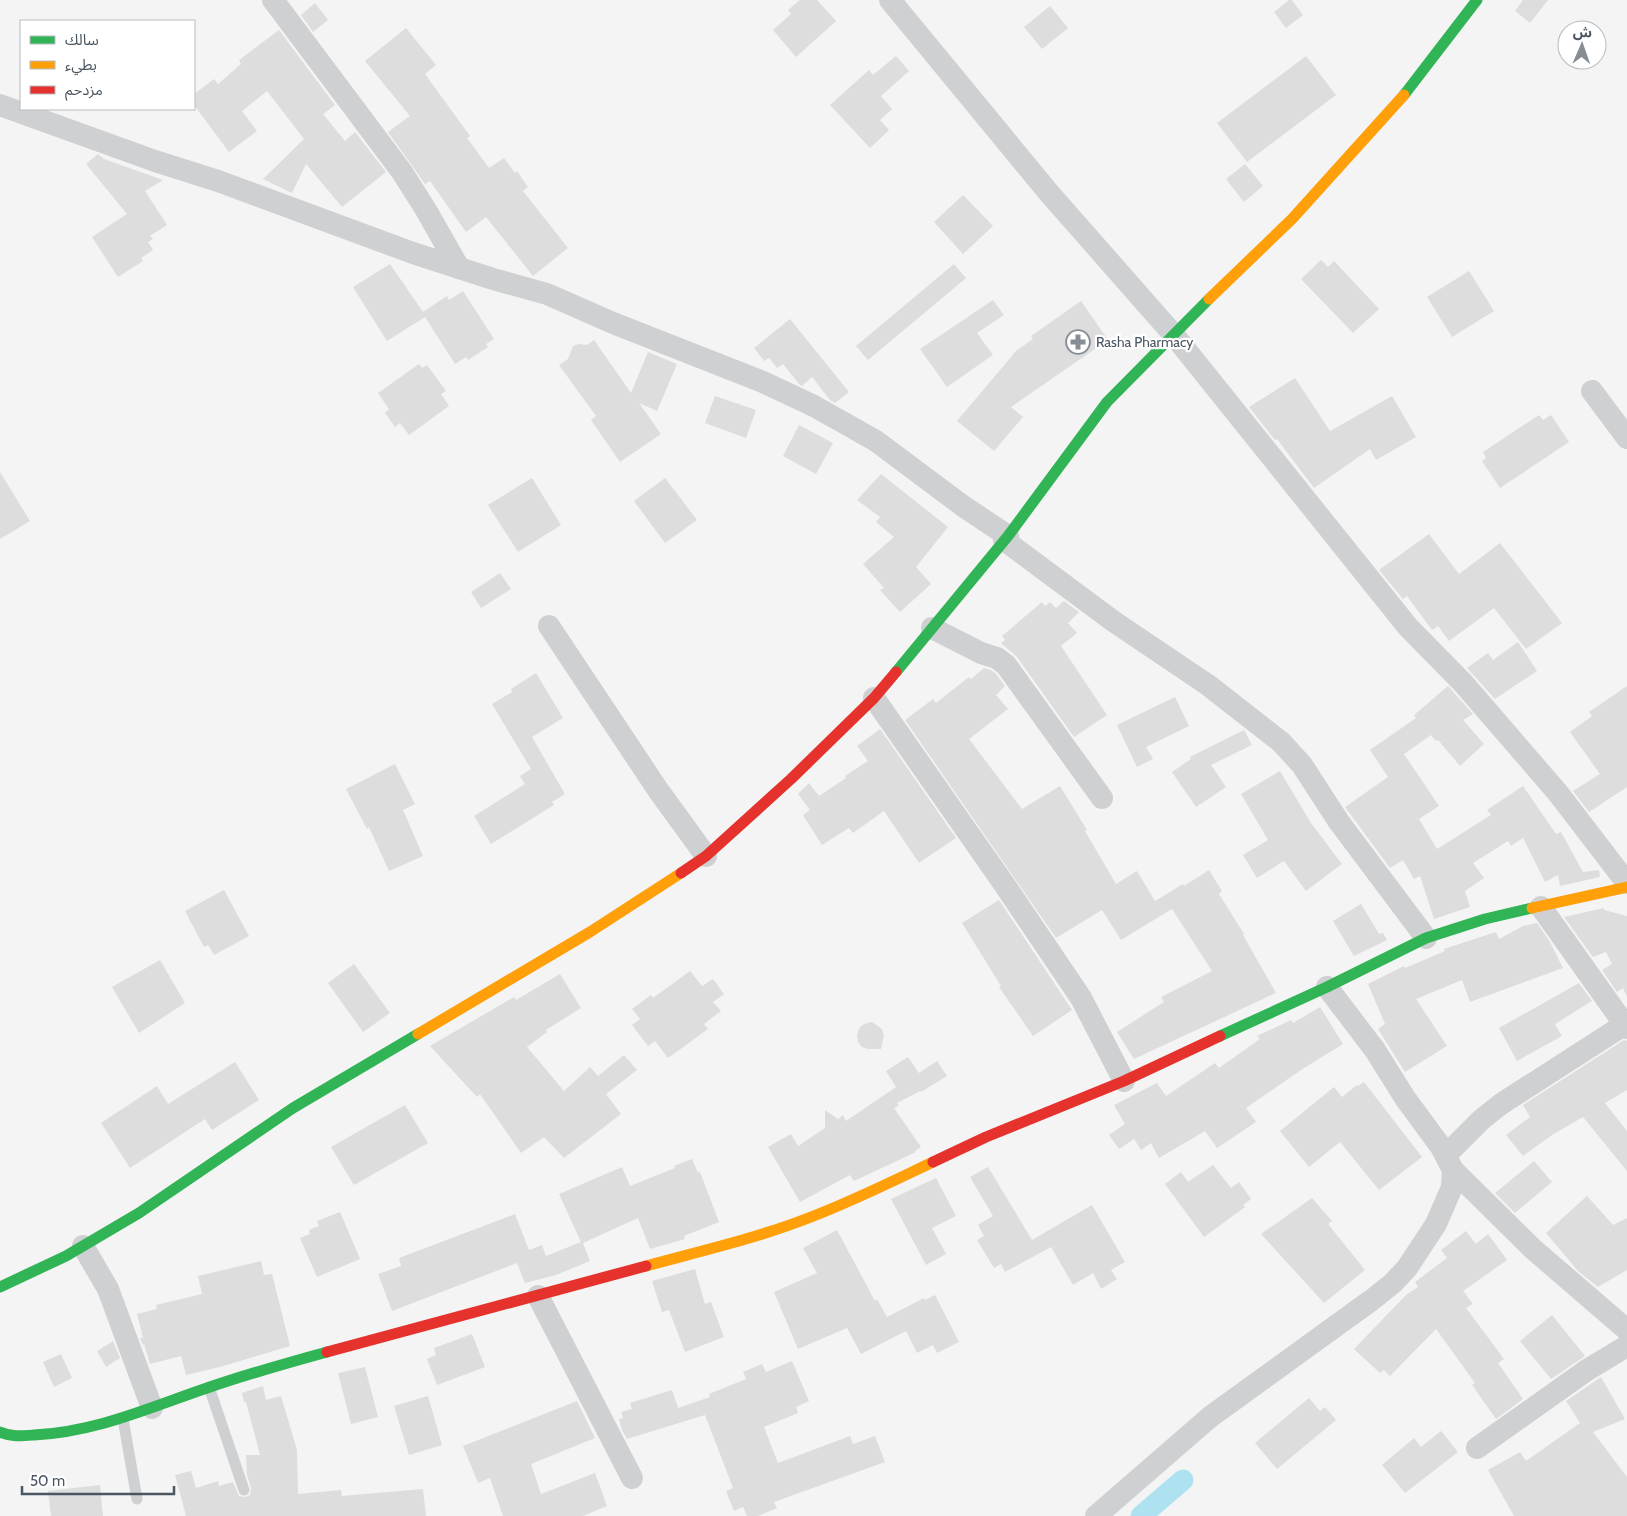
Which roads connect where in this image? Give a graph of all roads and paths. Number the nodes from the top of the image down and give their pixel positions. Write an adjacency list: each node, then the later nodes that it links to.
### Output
1 (273, 0): 5 (street)
2 (890, 0): 6 (street)
3 (1477, 0): 6 (main road)
4 (0, 104): 5 (street)
5 (459, 268): 9 (street)
6 (1173, 334): 9 (main road); 15 (street)
7 (1592, 391): 8 (street)
8 (1627, 438)
9 (1006, 538): 11 (main road); 17 (street)
10 (549, 626): 14 (street)
11 (932, 628): 12 (main road); 13 (street)
12 (874, 698): 14 (main road); 20 (street)
13 (1102, 798)
14 (706, 856): 22 (main road)
15 (1627, 885): 16 (main road)
16 (1541, 906): 17 (main road); 19 (street)
17 (1426, 938): 18 (main road)
18 (1327, 988): 20 (main road); 21 (street)
19 (1626, 1025): 21 (street)
20 (1124, 1081): 24 (main road)
21 (1450, 1163): 25 (street); 35 (street)
22 (83, 1246): 23 (main road); 28 (street)
23 (0, 1287)
24 (538, 1296): 27 (main road); 32 (street)
25 (1627, 1330)
26 (1627, 1346): 31 (street)
27 (209, 1386): 28 (main road); 33 (lane)
28 (152, 1408): 29 (main road)
29 (123, 1419): 30 (main road); 34 (lane)
30 (3, 1436)
31 (1477, 1448)
32 (632, 1478)
33 (244, 1490)
34 (137, 1499)
35 (1096, 1516)

